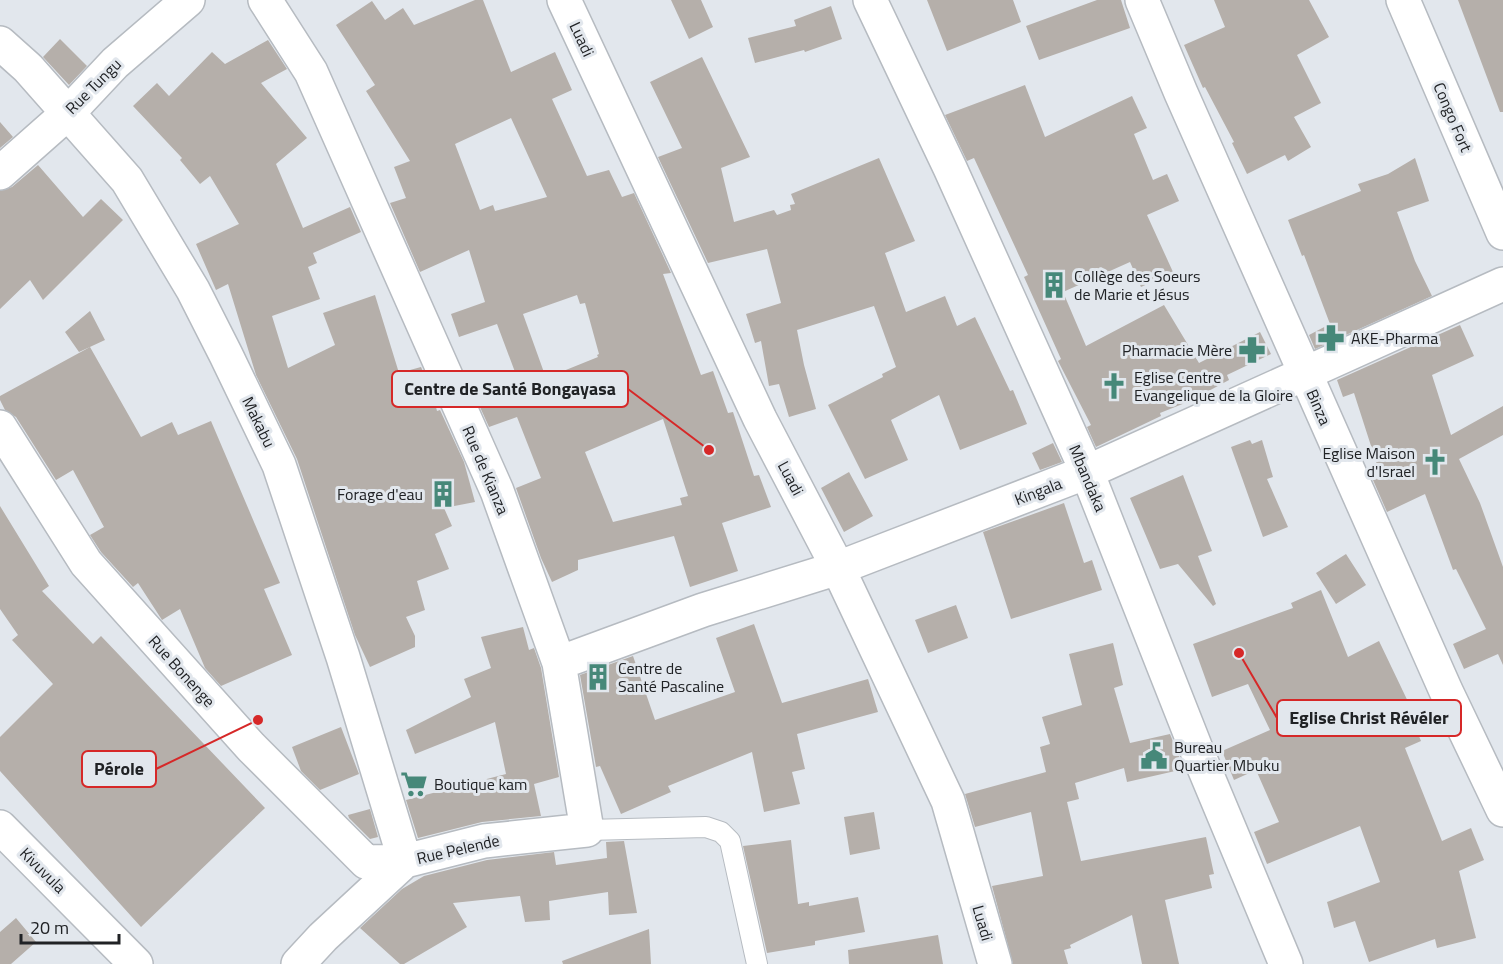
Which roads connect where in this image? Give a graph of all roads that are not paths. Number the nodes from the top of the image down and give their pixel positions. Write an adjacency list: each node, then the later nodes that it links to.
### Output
1 (188, 0): 8 (street, Rue Tungu)
2 (265, 0): 16 (street, Rue de Kianza)
3 (564, 0): 15 (street, Luadi)
4 (870, 0): 14 (street, Mbandaka)
5 (1142, 0): 12 (street, Binza)
6 (1403, 0): 10 (street, Congo Fort)
7 (0, 43): 8 (street, Makabu)
8 (69, 112): 9 (street, Rue Tungu); 20 (street, Makabu)
9 (0, 173)
10 (1503, 233)
11 (1503, 284): 12 (street, Kingala)
12 (1304, 372): 14 (street, Kingala); 17 (street, Binza)
13 (0, 427): 20 (street, Rue Bonenge)
14 (1087, 472): 15 (street, Kingala); 25 (street, Mbandaka)
15 (838, 568): 16 (street, Kingala); 24 (street, Luadi)
16 (559, 663): 19 (street, Rue de Kianza)
17 (1503, 810)
18 (0, 827): 21 (street, Kivuvula)
19 (587, 830): 20 (street, Rue Pelende); 23 (lane)
20 (405, 861): 22 (street, Rue Pelende)
21 (136, 964)
22 (298, 964)
23 (757, 964)
24 (995, 964)
25 (1286, 964)

